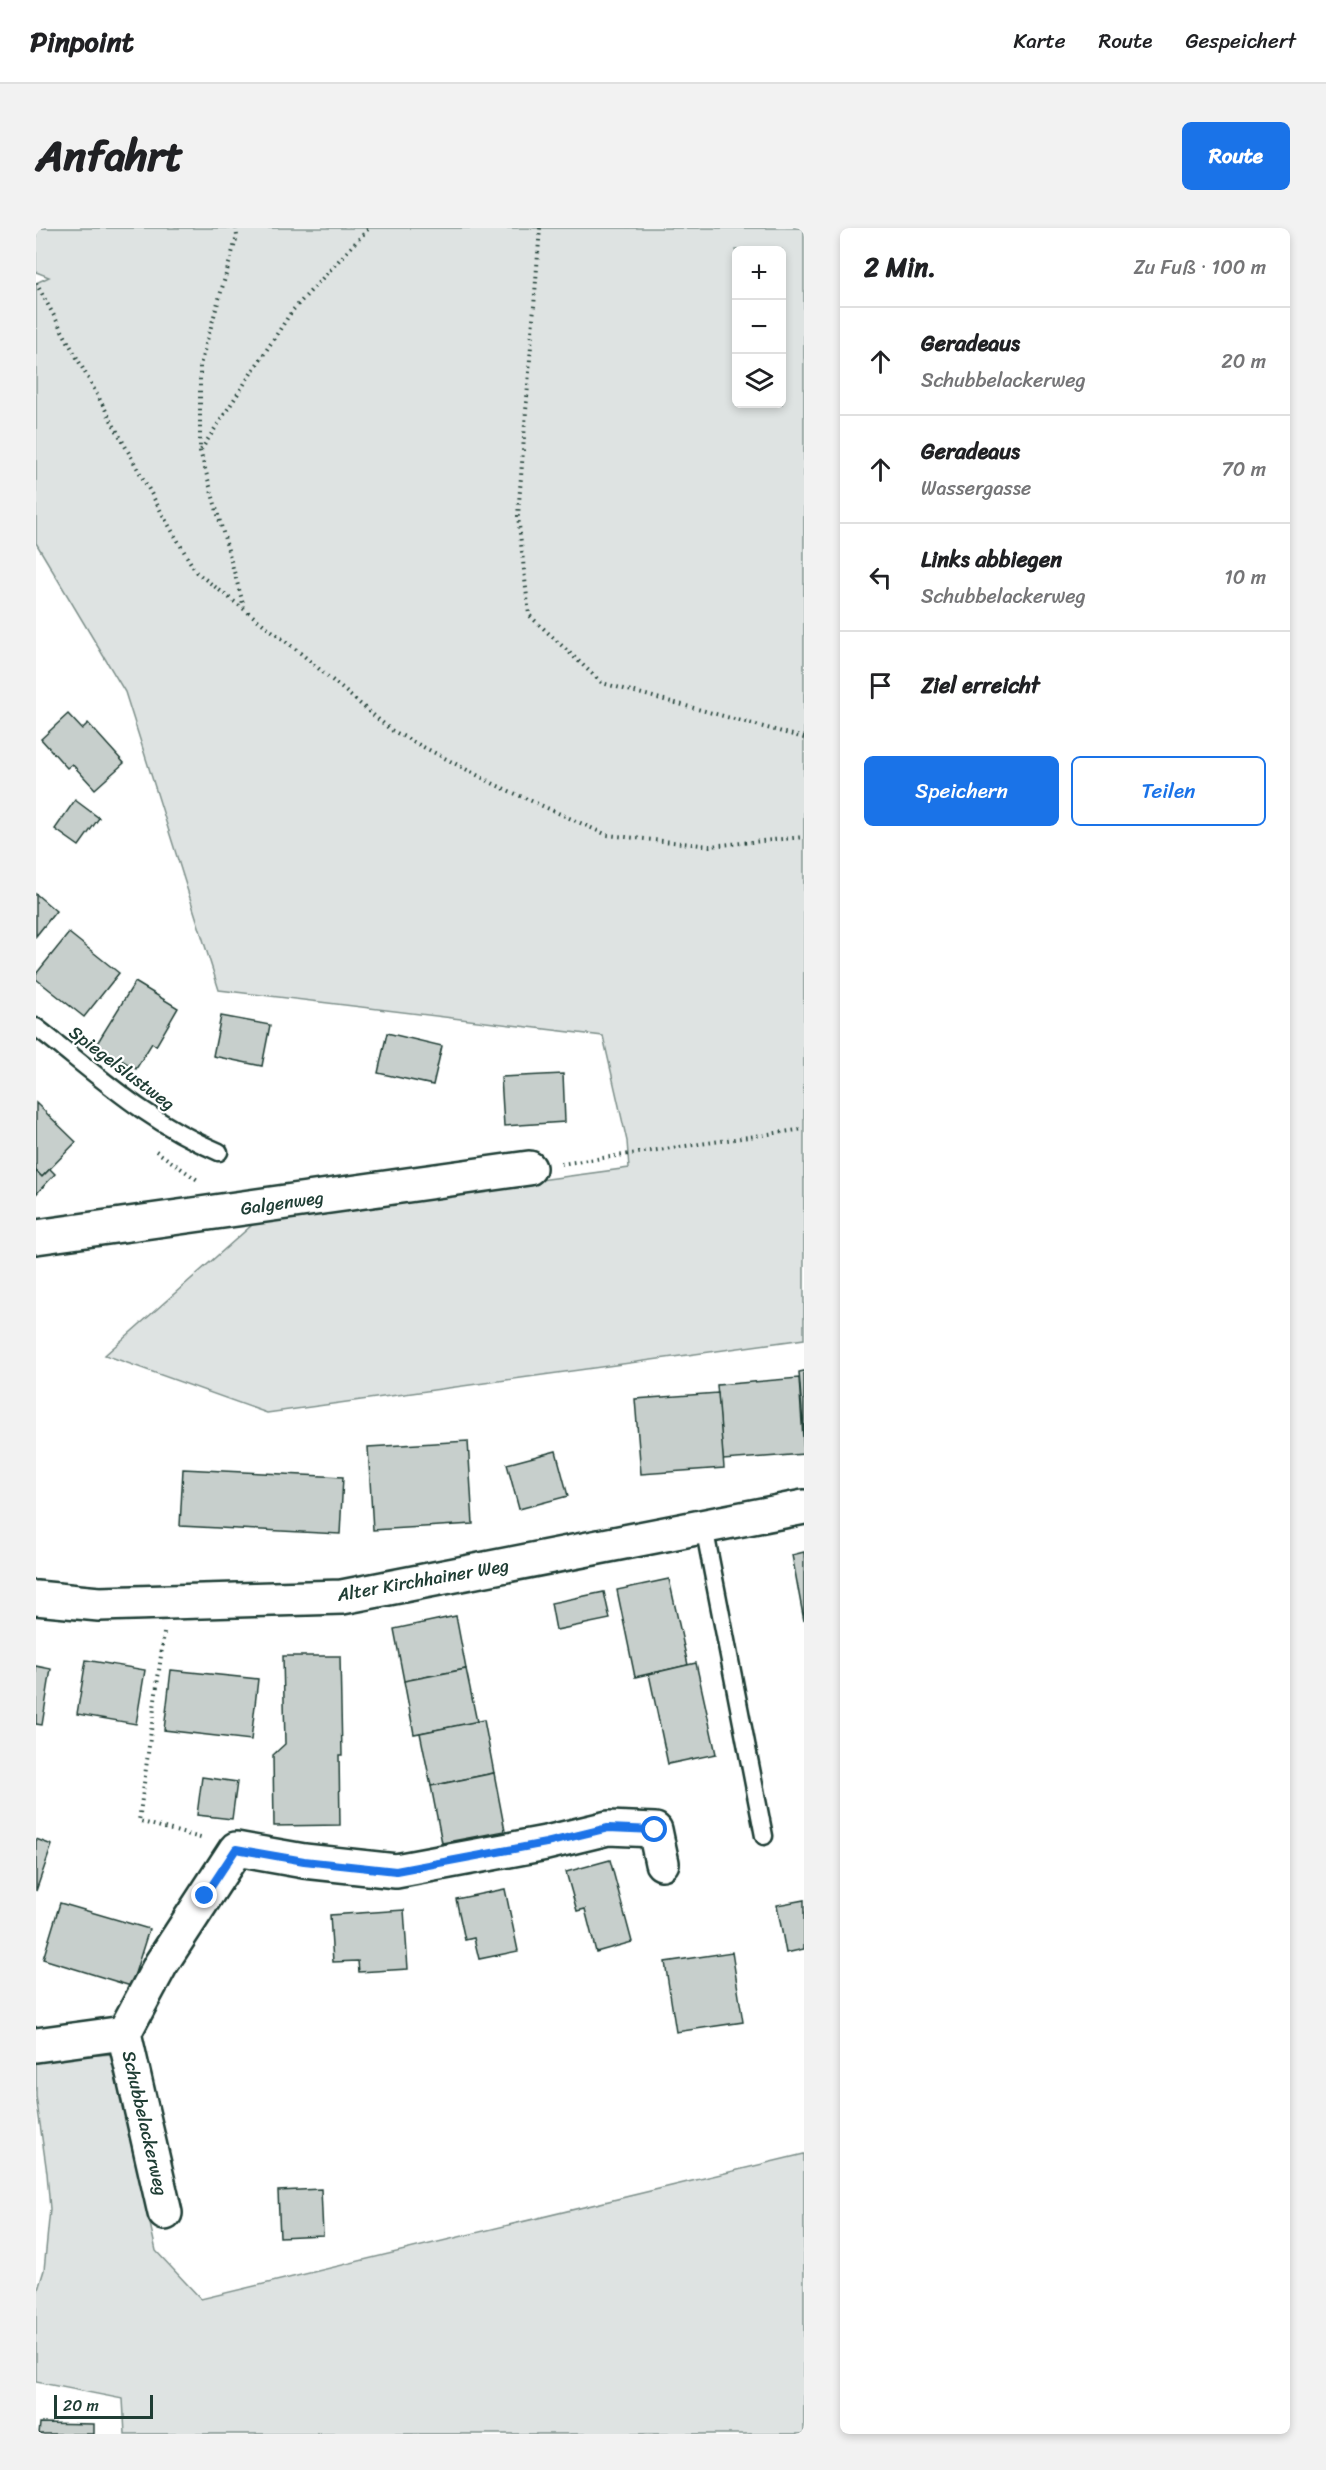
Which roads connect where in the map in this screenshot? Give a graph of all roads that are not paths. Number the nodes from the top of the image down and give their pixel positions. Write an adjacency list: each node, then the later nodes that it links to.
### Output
1 (36, 1027): 2 (lane, Spiegelslustweg)
2 (219, 1152)
3 (529, 1168): 4 (street, Galgenweg)
4 (36, 1237)
5 (804, 1507): 6 (street, Alter Kirchhainer Weg)
6 (704, 1527): 7 (street, Alter Kirchhainer Weg); 8 (lane)
7 (36, 1598)
8 (764, 1836)
9 (662, 1863): 10 (street, Schubbelackerweg)
10 (124, 2033): 11 (street, Schubbelackerweg); 12 (street, Schubbelackerweg)
11 (36, 2045)
12 (165, 2213)

